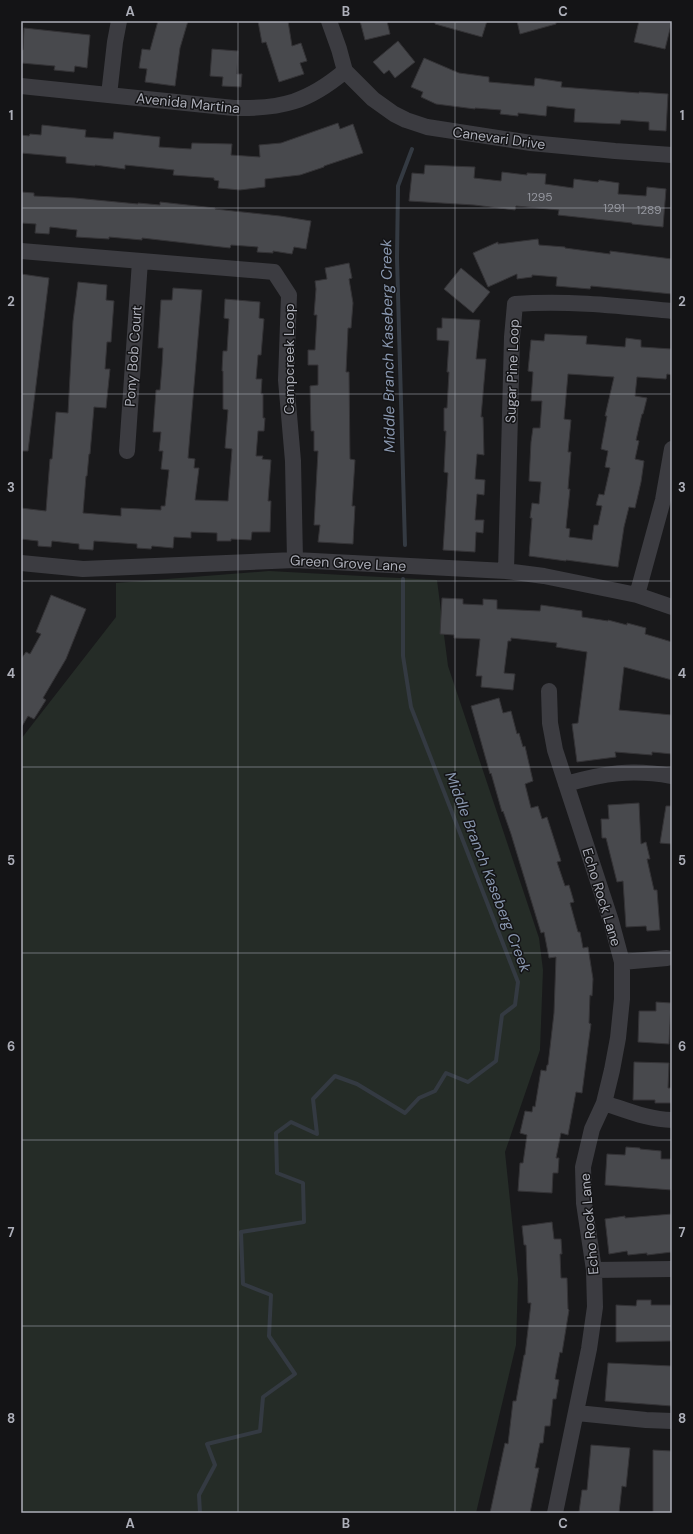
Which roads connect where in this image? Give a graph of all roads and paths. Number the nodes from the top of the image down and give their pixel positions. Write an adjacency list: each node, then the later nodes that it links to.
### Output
1 (119, 21): 5 (street)
2 (328, 21): 3 (street)
3 (345, 70): 5 (street, Avenida Martina); 6 (street, Canevari Drive)
4 (21, 86): 5 (street, Avenida Martina)
5 (109, 95)
6 (672, 155)
7 (21, 250): 8 (street, Campcreek Loop)
8 (140, 261): 11 (street, Pony Bob Court); 12 (street, Campcreek Loop)
9 (672, 311): 14 (street, Sugar Pine Loop)
10 (672, 450): 15 (street)
11 (127, 451)
12 (295, 560): 13 (street, Green Grove Lane); 14 (street, Green Grove Lane)
13 (22, 568)
14 (506, 571): 15 (street, Green Grove Lane)
15 (637, 595): 16 (street, Green Grove Lane)
16 (672, 607)
17 (549, 691): 19 (street, Echo Rock Lane)
18 (672, 776): 19 (street)
19 (566, 784): 21 (street, Echo Rock Lane)
20 (667, 958): 21 (street)
21 (622, 962): 22 (street, Echo Rock Lane)
22 (604, 1103): 23 (street); 25 (street, Echo Rock Lane)
23 (672, 1120)
24 (672, 1269): 25 (street)
25 (594, 1270): 26 (street, Echo Rock Lane)
26 (577, 1413): 27 (street); 28 (street, Echo Rock Lane)
27 (672, 1421)
28 (555, 1513)

